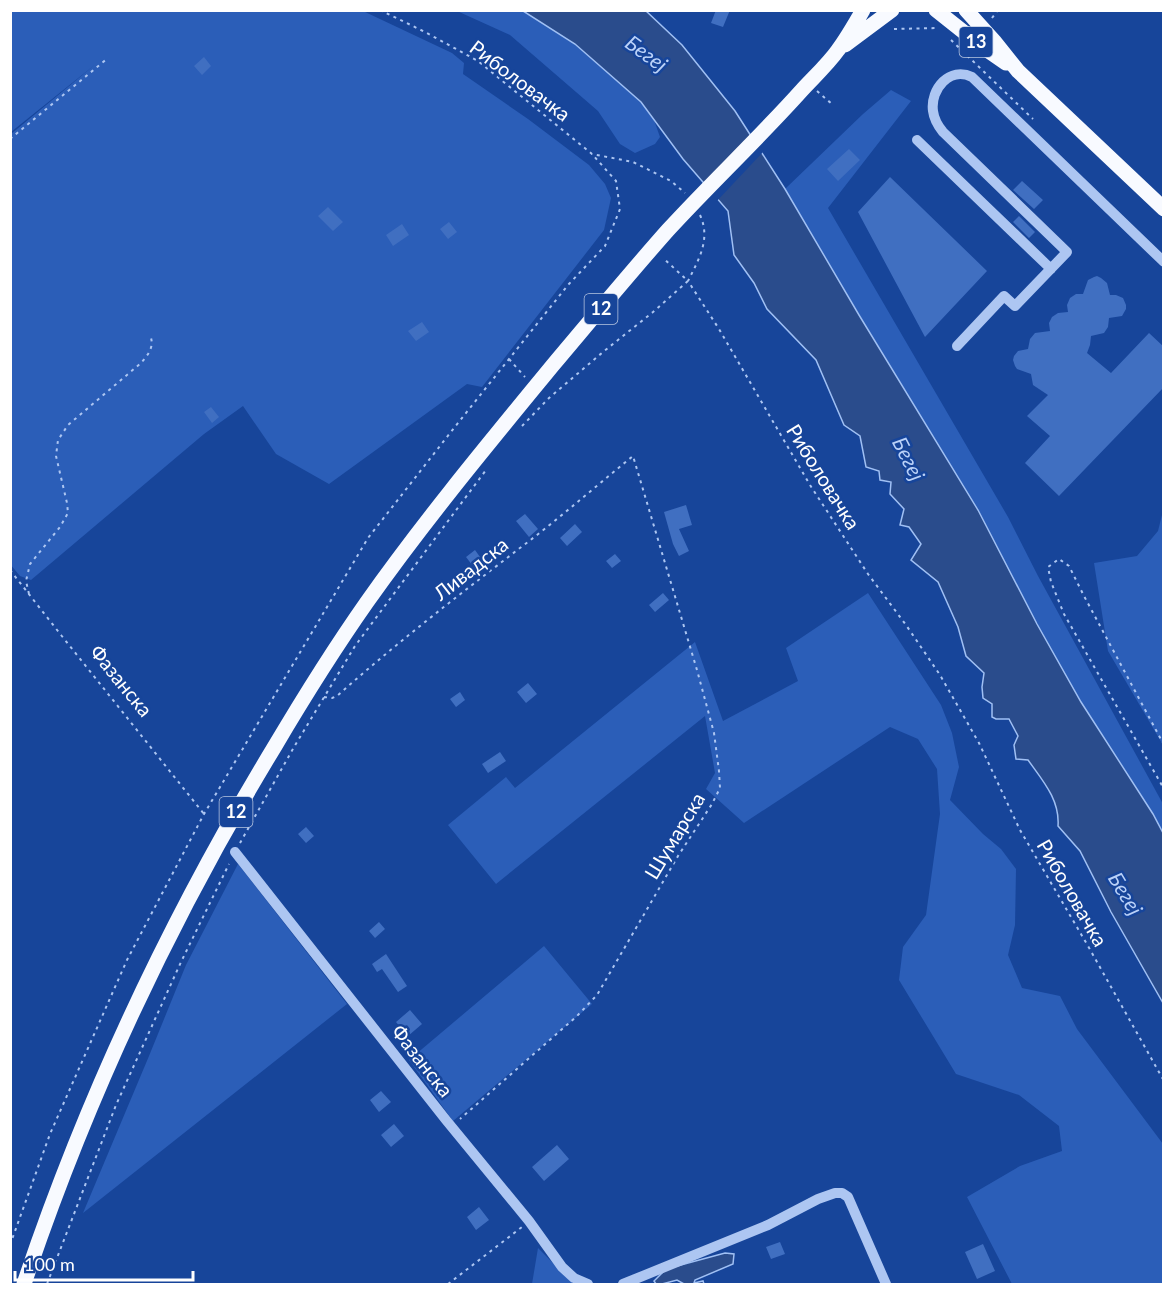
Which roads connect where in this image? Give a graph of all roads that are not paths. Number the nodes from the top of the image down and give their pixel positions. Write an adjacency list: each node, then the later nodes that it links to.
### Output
1 (863, 10): 5 (main road, 12)
2 (892, 10): 5 (main road, 12)
3 (936, 10): 6 (main road, 13)
4 (966, 10): 6 (main road, 13)
5 (838, 50): 13 (main road, 12)
6 (1018, 71): 8 (main road, 13)
7 (917, 140): 10 (street)
8 (1164, 209)
9 (1164, 262): 10 (street)
10 (1051, 269): 11 (street)
11 (957, 346)
12 (235, 852): 14 (street, Фазанска)
13 (24, 1284)
14 (588, 1284)
15 (623, 1284): 16 (street)
16 (886, 1284)

